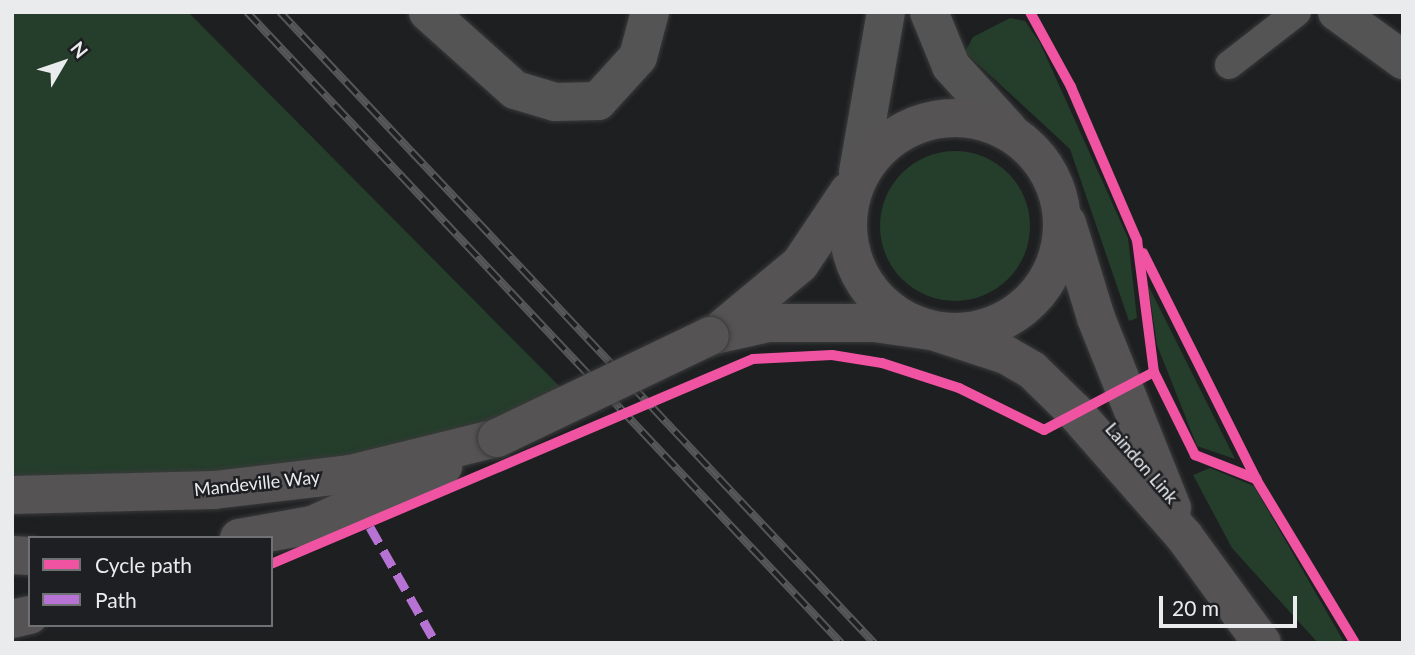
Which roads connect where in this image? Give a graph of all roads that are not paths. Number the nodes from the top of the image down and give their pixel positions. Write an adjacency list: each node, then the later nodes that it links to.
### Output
1 (428, 12): 2 (street)
2 (650, 12)
3 (886, 12): 10 (street)
4 (929, 12): 9 (street)
5 (1297, 12): 8 (lane)
6 (1337, 12): 7 (street)
7 (1403, 60)
8 (1229, 65)
9 (1009, 130): 10 (main road); 11 (main road)
10 (854, 181): 12 (main road); 13 (main road, Mandeville Way)
11 (1059, 194): 12 (main road); 18 (main road, Laindon Link)
12 (932, 331): 13 (main road, Mandeville Way); 18 (main road, Laindon Link)
13 (710, 336): 14 (main road, Mandeville Way, bridge)
14 (497, 438): 15 (main road, Mandeville Way); 16 (main road, Mandeville Way)
15 (12, 495)
16 (312, 525): 17 (main road, Mandeville Way); 19 (main road)
17 (250, 536)
18 (1184, 536): 20 (main road, Laindon Link)
19 (273, 540)
20 (1262, 643)

